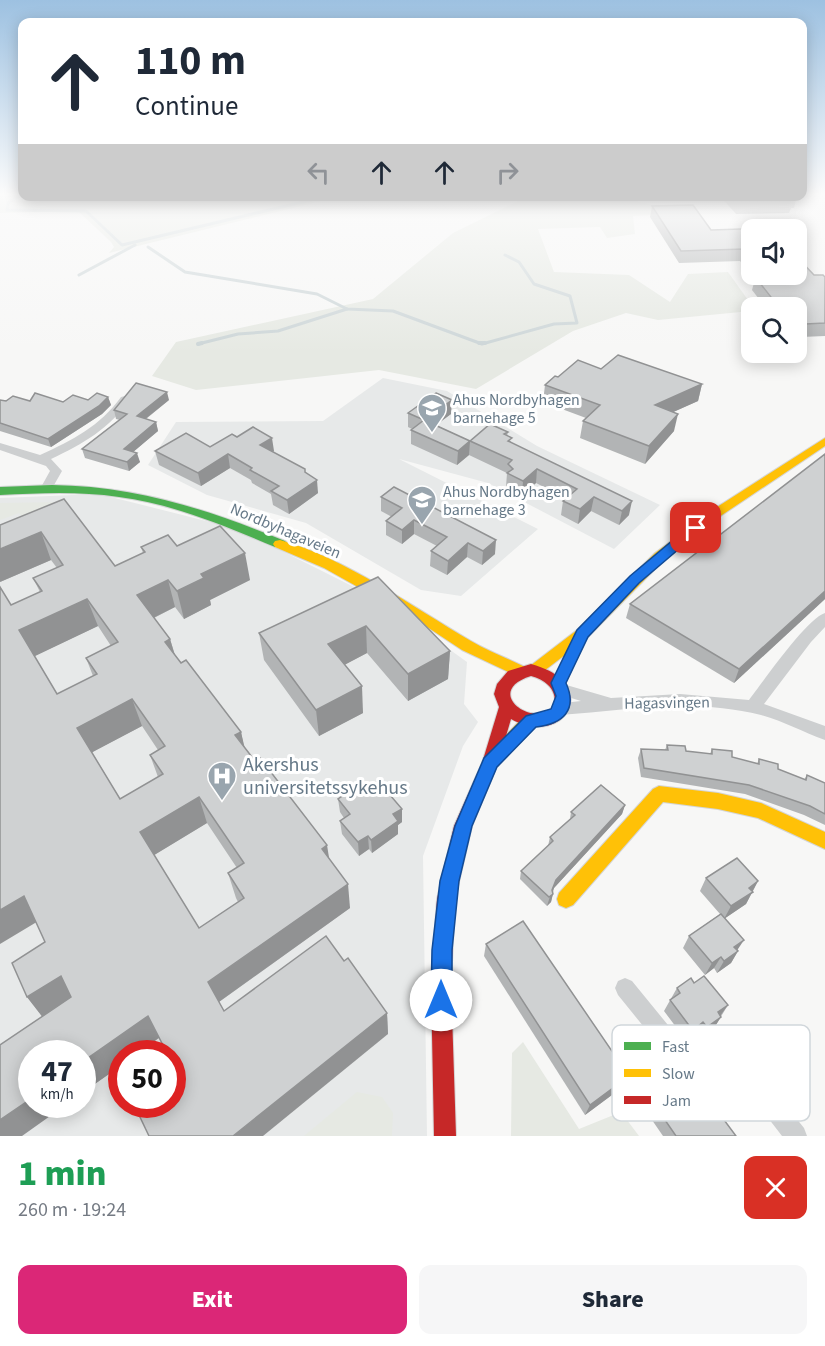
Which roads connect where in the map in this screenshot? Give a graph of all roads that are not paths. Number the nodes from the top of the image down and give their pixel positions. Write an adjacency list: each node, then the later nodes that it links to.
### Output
1 (129, 392): 5 (street)
2 (825, 427): 3 (main road)
3 (821, 443): 9 (main road)
4 (0, 446): 5 (street)
5 (41, 459): 6 (street)
6 (46, 489): 7 (main road, Nordbyhagaveien); 10 (main road, Nordbyhagaveien)
7 (0, 491)
8 (825, 618): 16 (street)
9 (582, 634): 11 (main road); 14 (main road)
10 (467, 646): 12 (main road, Nordbyhagaveien); 13 (main road, Nordbyhagaveien)
11 (535, 670): 12 (main road); 14 (main road)
12 (520, 671): 13 (main road)
13 (502, 685): 17 (main road)
14 (561, 686): 15 (street, Hagasvingen); 18 (main road)
15 (612, 703): 16 (street, Hagasvingen); 18 (street, Hagasvingen)
16 (753, 707): 20 (street, Hagasvingen)
17 (506, 708): 19 (main road); 21 (main road)
18 (560, 709): 19 (main road)
19 (531, 720): 21 (main road)
20 (825, 733)
21 (490, 763): 27 (main road)
22 (825, 841): 23 (main road)
23 (566, 898)
24 (625, 988): 25 (street)
25 (654, 1025)
26 (784, 1121): 28 (street)
27 (445, 1136)
28 (796, 1136)

